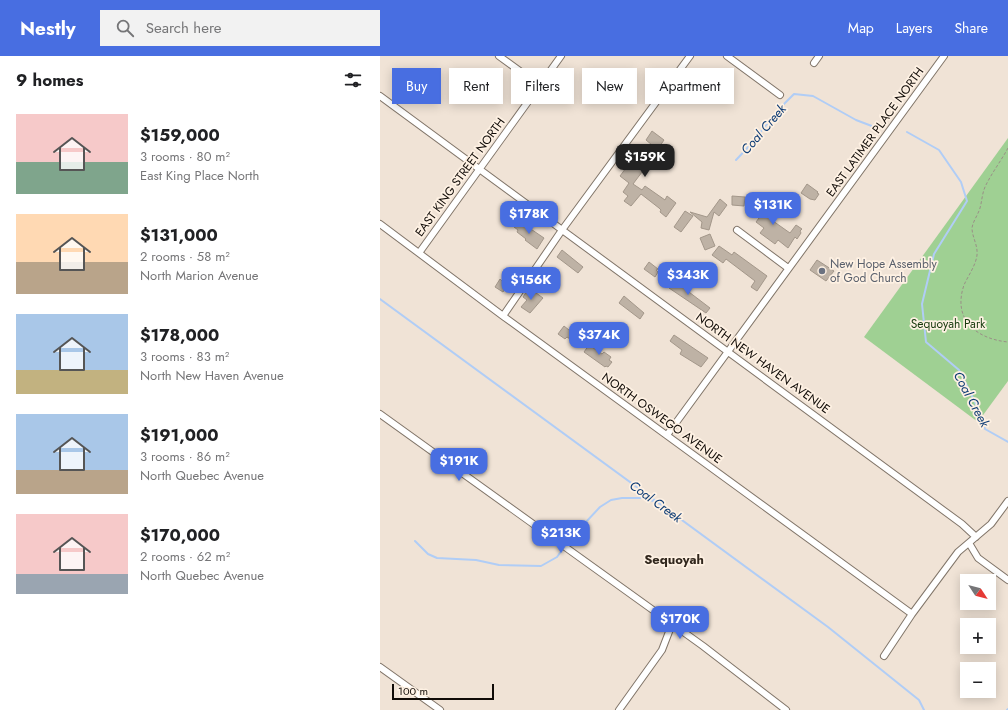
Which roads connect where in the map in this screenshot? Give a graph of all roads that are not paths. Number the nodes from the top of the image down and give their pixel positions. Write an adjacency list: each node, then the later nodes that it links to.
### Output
1 (499, 56): 8 (street)
2 (561, 56): 9 (street, EAST KING STREET NORTH)
3 (690, 56): 15 (street)
4 (727, 56): 10 (street)
5 (819, 56): 7 (street)
6 (944, 56): 18 (street, EAST LATIMER PLACE NORTH)
7 (814, 63)
8 (516, 68)
9 (552, 68)
10 (780, 95)
11 (380, 96): 13 (street, NORTH NEW HAVEN AVENUE)
12 (526, 104): 13 (street, EAST KING STREET NORTH)
13 (480, 169): 15 (street, NORTH NEW HAVEN AVENUE); 17 (street, EAST KING STREET NORTH)
14 (380, 224): 17 (street, NORTH OSWEGO AVENUE)
15 (562, 230): 19 (street); 20 (street, NORTH NEW HAVEN AVENUE)
16 (737, 230): 18 (street)
17 (418, 253): 19 (street, NORTH OSWEGO AVENUE)
18 (788, 268): 20 (street, EAST LATIMER PLACE NORTH)
19 (503, 316): 22 (street, NORTH OSWEGO AVENUE)
20 (728, 351): 22 (street, EAST LATIMER PLACE NORTH); 24 (street, NORTH NEW HAVEN AVENUE)
21 (380, 414): 28 (street)
22 (667, 435): 27 (street, NORTH OSWEGO AVENUE)
23 (1008, 501): 24 (street)
24 (976, 537): 25 (street)
25 (969, 543): 26 (street); 27 (street)
26 (1008, 580)
27 (912, 614): 29 (street)
28 (672, 624): 32 (street); 33 (street)
29 (884, 656)
30 (380, 667): 31 (street)
31 (440, 710)
32 (619, 710)
33 (786, 710)

